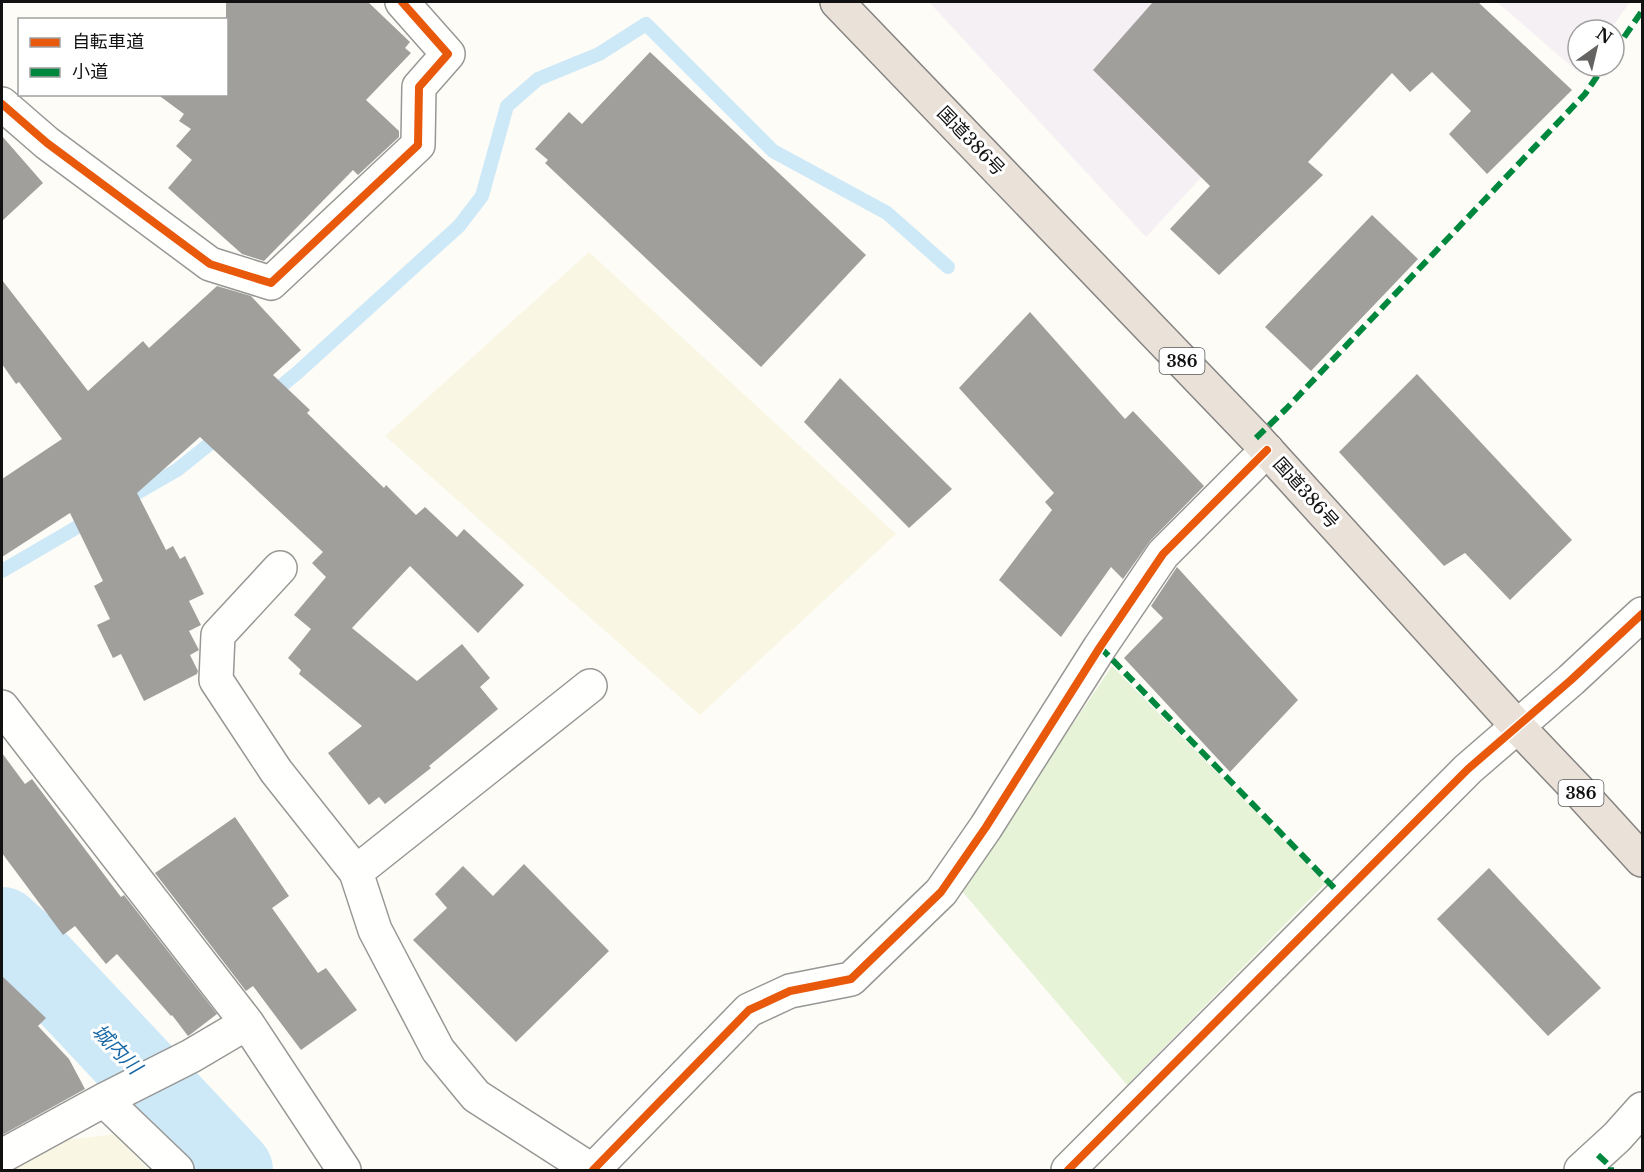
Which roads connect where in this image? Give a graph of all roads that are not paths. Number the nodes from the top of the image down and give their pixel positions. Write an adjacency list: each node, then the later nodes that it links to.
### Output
1 (402, 2): 3 (street)
2 (837, 2): 4 (highway, 国道386号 / 386)
3 (2, 104)
4 (1267, 450): 9 (highway, 国道386号 / 386); 18 (street)
5 (280, 568): 11 (street)
6 (1642, 614): 9 (street)
7 (590, 686): 11 (street)
8 (2, 707): 12 (street)
9 (1518, 727): 10 (highway, 国道386号 / 386); 19 (street)
10 (1642, 860)
11 (356, 872): 18 (street)
12 (247, 1023): 13 (street); 17 (street)
13 (111, 1097): 15 (street); 16 (street)
14 (1642, 1109): 20 (street)
15 (2, 1156)
16 (177, 1170)
17 (344, 1170)
18 (592, 1170)
19 (1068, 1170)
20 (1581, 1170)

